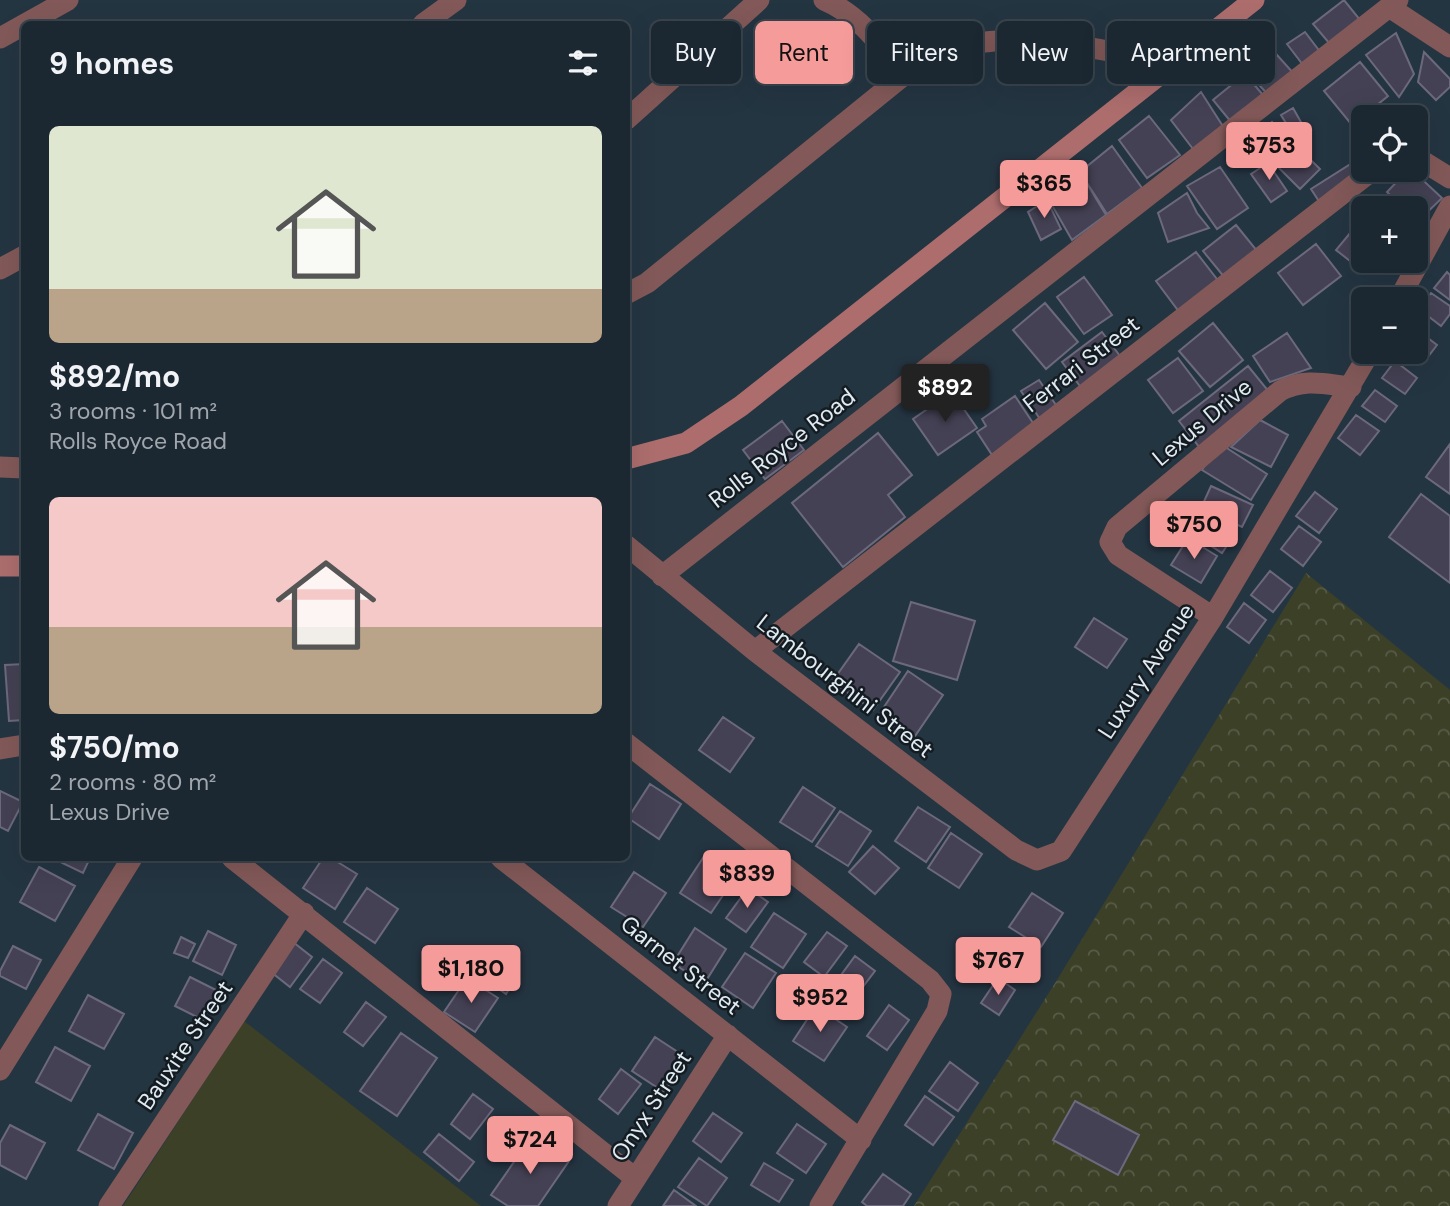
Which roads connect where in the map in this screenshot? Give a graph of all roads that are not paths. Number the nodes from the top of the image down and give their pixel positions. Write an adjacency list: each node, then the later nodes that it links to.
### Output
1 (68, 0): 7 (street)
2 (456, 0): 8 (street)
3 (759, 0): 18 (street)
4 (824, 0): 11 (street)
5 (1254, 0): 9 (street)
6 (1394, 4): 14 (street); 35 (street, Rolls Royce Road)
7 (30, 21)
8 (427, 21)
9 (1227, 21)
10 (21, 26): 12 (street)
11 (867, 29)
12 (0, 38)
13 (983, 41): 15 (street)
14 (1450, 47)
15 (1107, 51)
16 (893, 84): 26 (street)
17 (1147, 84): 29 (street)
18 (630, 116)
19 (1428, 164): 20 (street)
20 (1450, 178)
21 (1358, 182): 37 (street, Ferrari Street)
22 (1450, 205): 25 (street)
23 (21, 258): 24 (street)
24 (0, 268)
25 (1406, 287)
26 (630, 292)
27 (1363, 364): 28 (street, Luxury Avenue)
28 (1351, 387): 36 (street, Luxury Avenue); 36 (street, Lexus Drive)
29 (630, 458)
30 (0, 467): 31 (street)
31 (21, 468)
32 (630, 548): 35 (street, Lambourghini Street)
33 (0, 566): 34 (street)
34 (21, 566)
35 (662, 576): 37 (street, Lambourghini Street)
36 (1213, 617): 41 (street, Luxury Avenue)
37 (755, 651): 41 (street, Lambourghini Street)
38 (21, 746): 40 (street)
39 (630, 746): 48 (street)
40 (0, 749)
41 (1037, 860)
42 (130, 861): 47 (street)
43 (236, 861): 45 (street)
44 (505, 861): 46 (street, Garnet Street)
45 (304, 913): 49 (street); 50 (street, Bauxite Street)
46 (728, 1035): 48 (street, Garnet Street); 49 (street, Onyx Street)
47 (0, 1070)
48 (861, 1140): 52 (street)
49 (635, 1178): 51 (street, Onyx Street)
50 (109, 1206)
51 (618, 1206)
52 (820, 1206)

